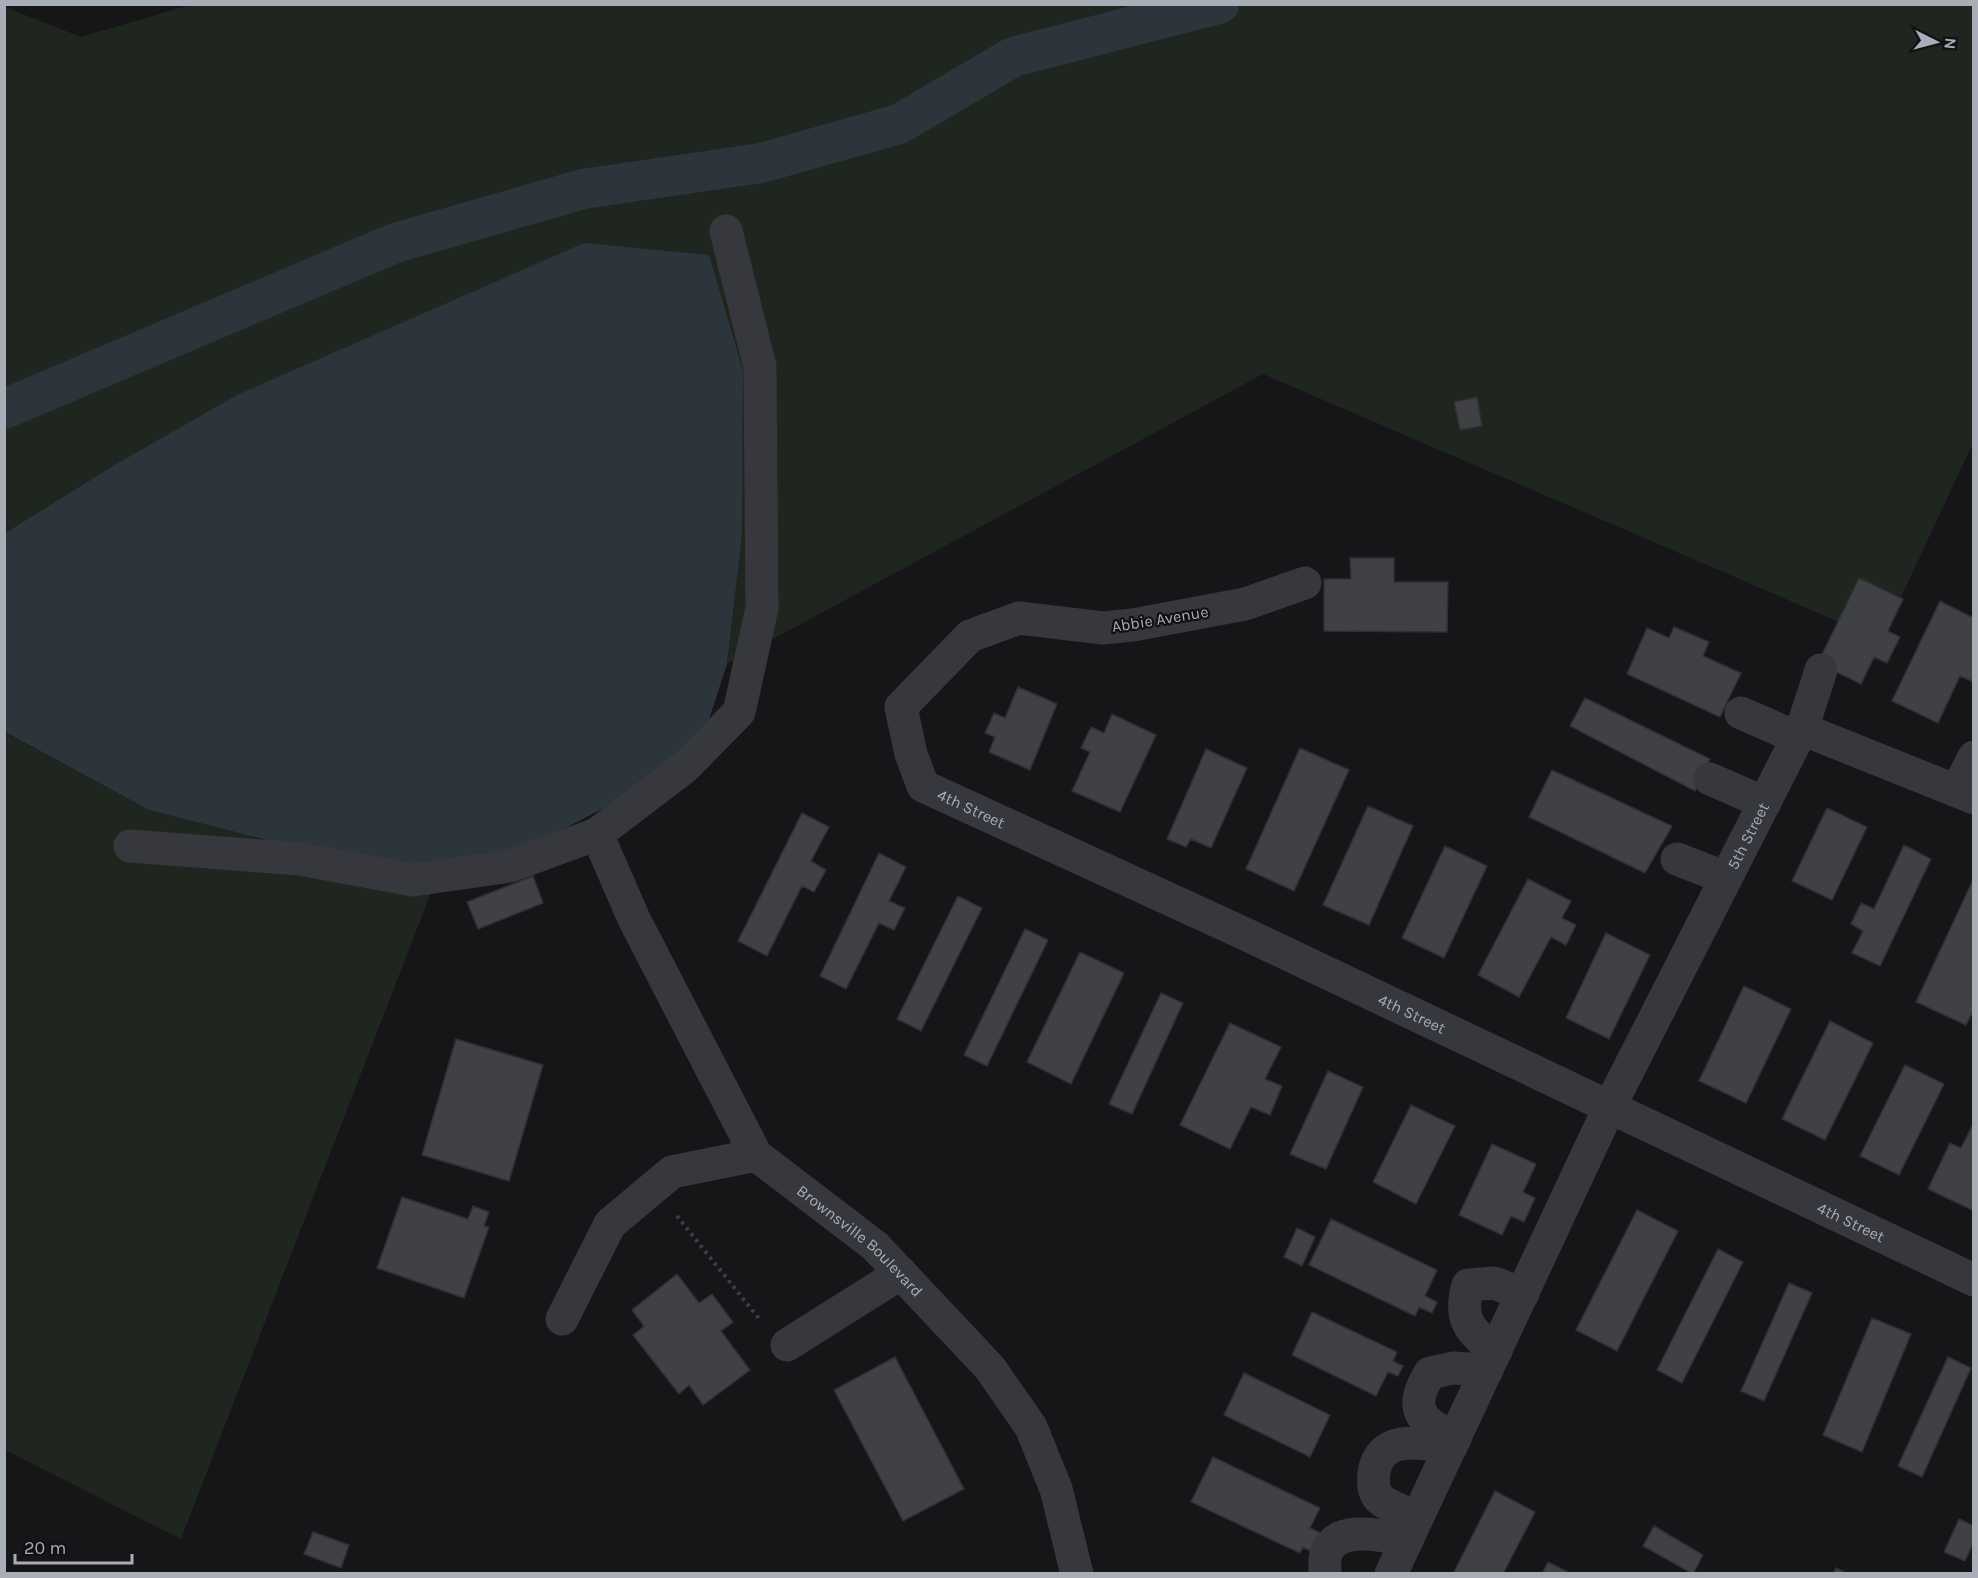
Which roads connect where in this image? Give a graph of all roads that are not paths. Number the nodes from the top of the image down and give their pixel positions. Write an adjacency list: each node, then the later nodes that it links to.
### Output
1 (726, 231): 11 (street)
2 (1305, 583): 4 (street, Abbie Avenue)
3 (1821, 670): 6 (street, 5th Street)
4 (901, 707): 15 (street, 4th Street)
5 (1741, 713): 6 (street)
6 (1800, 734): 9 (street); 10 (street, 5th Street)
7 (1974, 757): 9 (street)
8 (1710, 779): 10 (street)
9 (1965, 794)
10 (1765, 803): 14 (street, 5th Street)
11 (597, 834): 12 (street); 16 (street)
12 (130, 846)
13 (1677, 858): 14 (street)
14 (1726, 878): 15 (street, 5th Street)
15 (1610, 1106): 18 (street, 4th Street); 19 (street, 5th Street)
16 (756, 1155): 17 (street, Brownsville Boulevard); 20 (street)
17 (901, 1273): 21 (street); 25 (street, Brownsville Boulevard)
18 (1974, 1280)
19 (1522, 1294): 22 (street, 5th Street); 22 (street)
20 (562, 1319)
21 (787, 1345)
22 (1491, 1360): 23 (street, 5th Street); 23 (street)
23 (1453, 1443): 24 (street, 5th Street); 24 (street)
24 (1412, 1529): 26 (street); 27 (street, 5th Street)
25 (1077, 1574)
26 (1325, 1574)
27 (1391, 1574)

